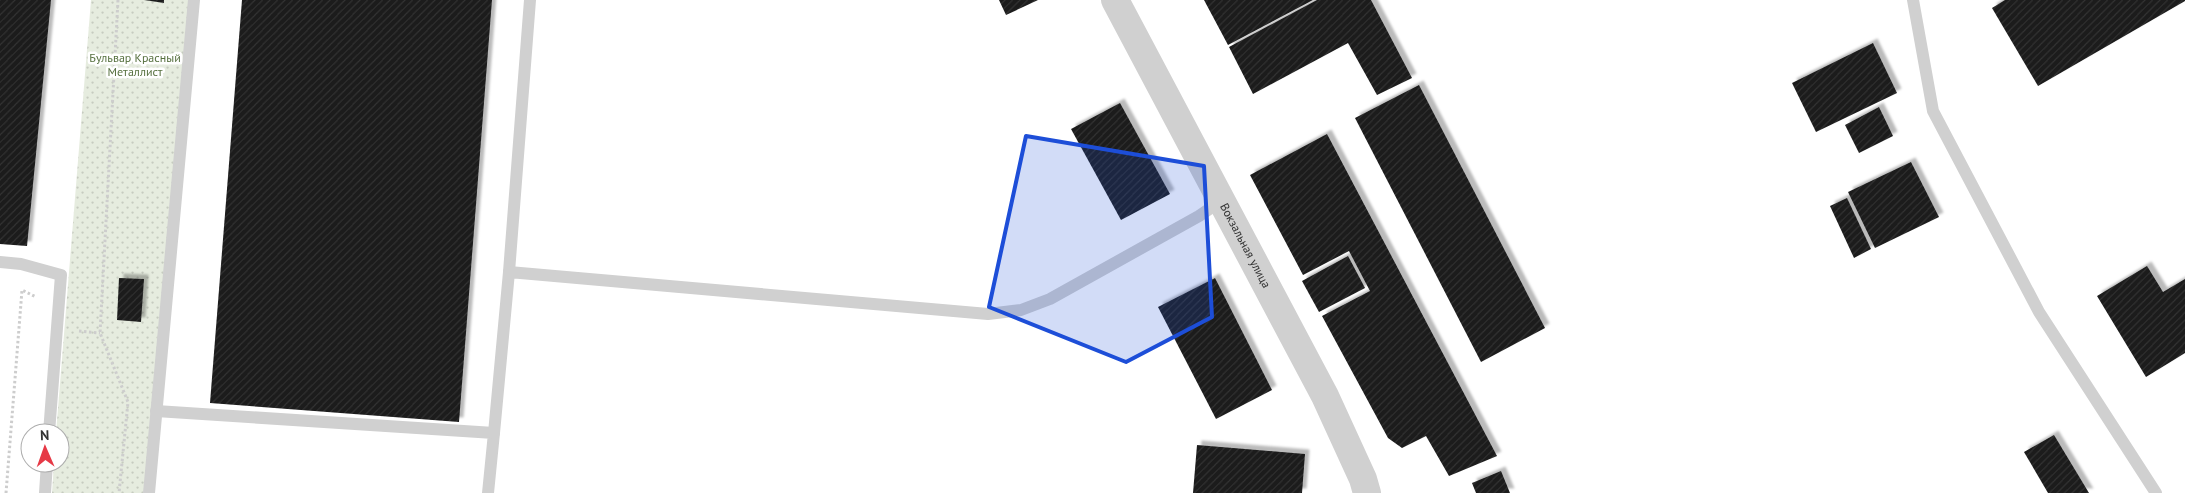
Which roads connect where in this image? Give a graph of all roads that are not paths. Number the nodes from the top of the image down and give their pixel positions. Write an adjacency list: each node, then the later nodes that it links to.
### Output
1 (194, 0): 8 (lane)
2 (530, 0): 7 (lane)
3 (1115, 0): 5 (street, Вокзальная улица)
4 (1914, 0): 16 (lane)
5 (1221, 201): 7 (lane); 15 (street, Вокзальная улица)
6 (0, 262): 9 (lane)
7 (509, 272): 10 (lane)
8 (156, 411): 10 (lane); 13 (lane)
9 (51, 423)
10 (494, 433): 14 (lane)
11 (46, 473): 12 (lane)
12 (45, 493)
13 (149, 493)
14 (488, 493)
15 (1367, 493)
16 (2156, 493)

